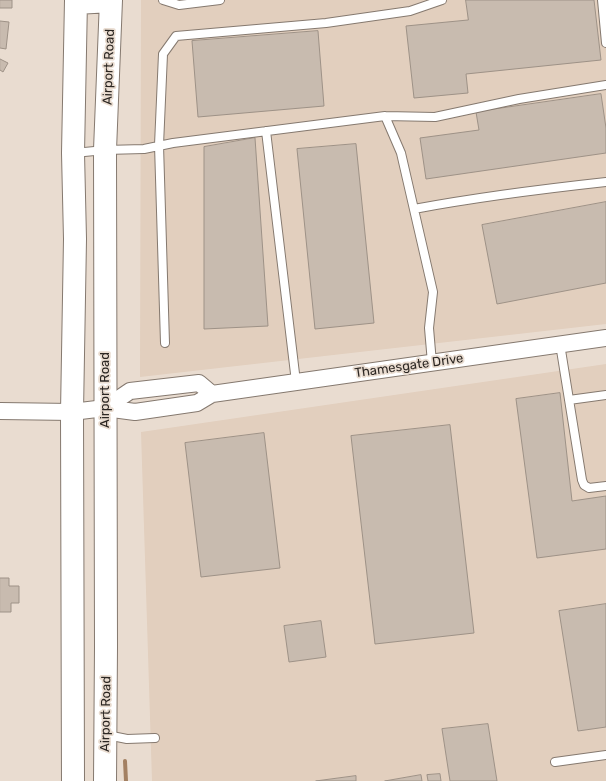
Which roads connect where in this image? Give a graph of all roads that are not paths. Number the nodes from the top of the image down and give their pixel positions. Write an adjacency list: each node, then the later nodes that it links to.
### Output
1 (114, 0): 6 (main road); 12 (main road, Airport Road)
2 (163, 0): 3 (lane)
3 (220, 0)
4 (442, 0): 11 (lane)
5 (602, 0): 7 (lane)
6 (76, 1): 13 (main road)
7 (606, 43)
8 (606, 85): 9 (lane)
9 (385, 116): 10 (lane); 15 (lane)
10 (266, 131): 11 (lane); 20 (lane)
11 (159, 145): 12 (lane); 17 (lane)
12 (105, 150): 13 (lane); 23 (main road, Airport Road)
13 (73, 153): 25 (main road)
14 (606, 182): 15 (lane)
15 (414, 209): 19 (lane)
16 (606, 338): 18 (street, Thamesgate Drive)
17 (165, 342)
18 (560, 344): 19 (street, Thamesgate Drive); 22 (lane)
19 (432, 363): 20 (street, Thamesgate Drive)
20 (296, 382): 23 (street, Thamesgate Drive)
21 (606, 395): 22 (lane)
22 (569, 400): 26 (lane)
23 (105, 408): 25 (street, Thamesgate Drive); 27 (main road, Airport Road)
24 (0, 411): 25 (street, Thamesgate Drive)
25 (72, 412): 28 (main road)
26 (606, 486)
27 (105, 735): 28 (main road); 29 (lane); 33 (main road, Airport Road)
28 (73, 738): 32 (main road)
29 (156, 738)
30 (606, 755): 31 (lane)
31 (555, 762)
32 (73, 781)
33 (105, 781)

